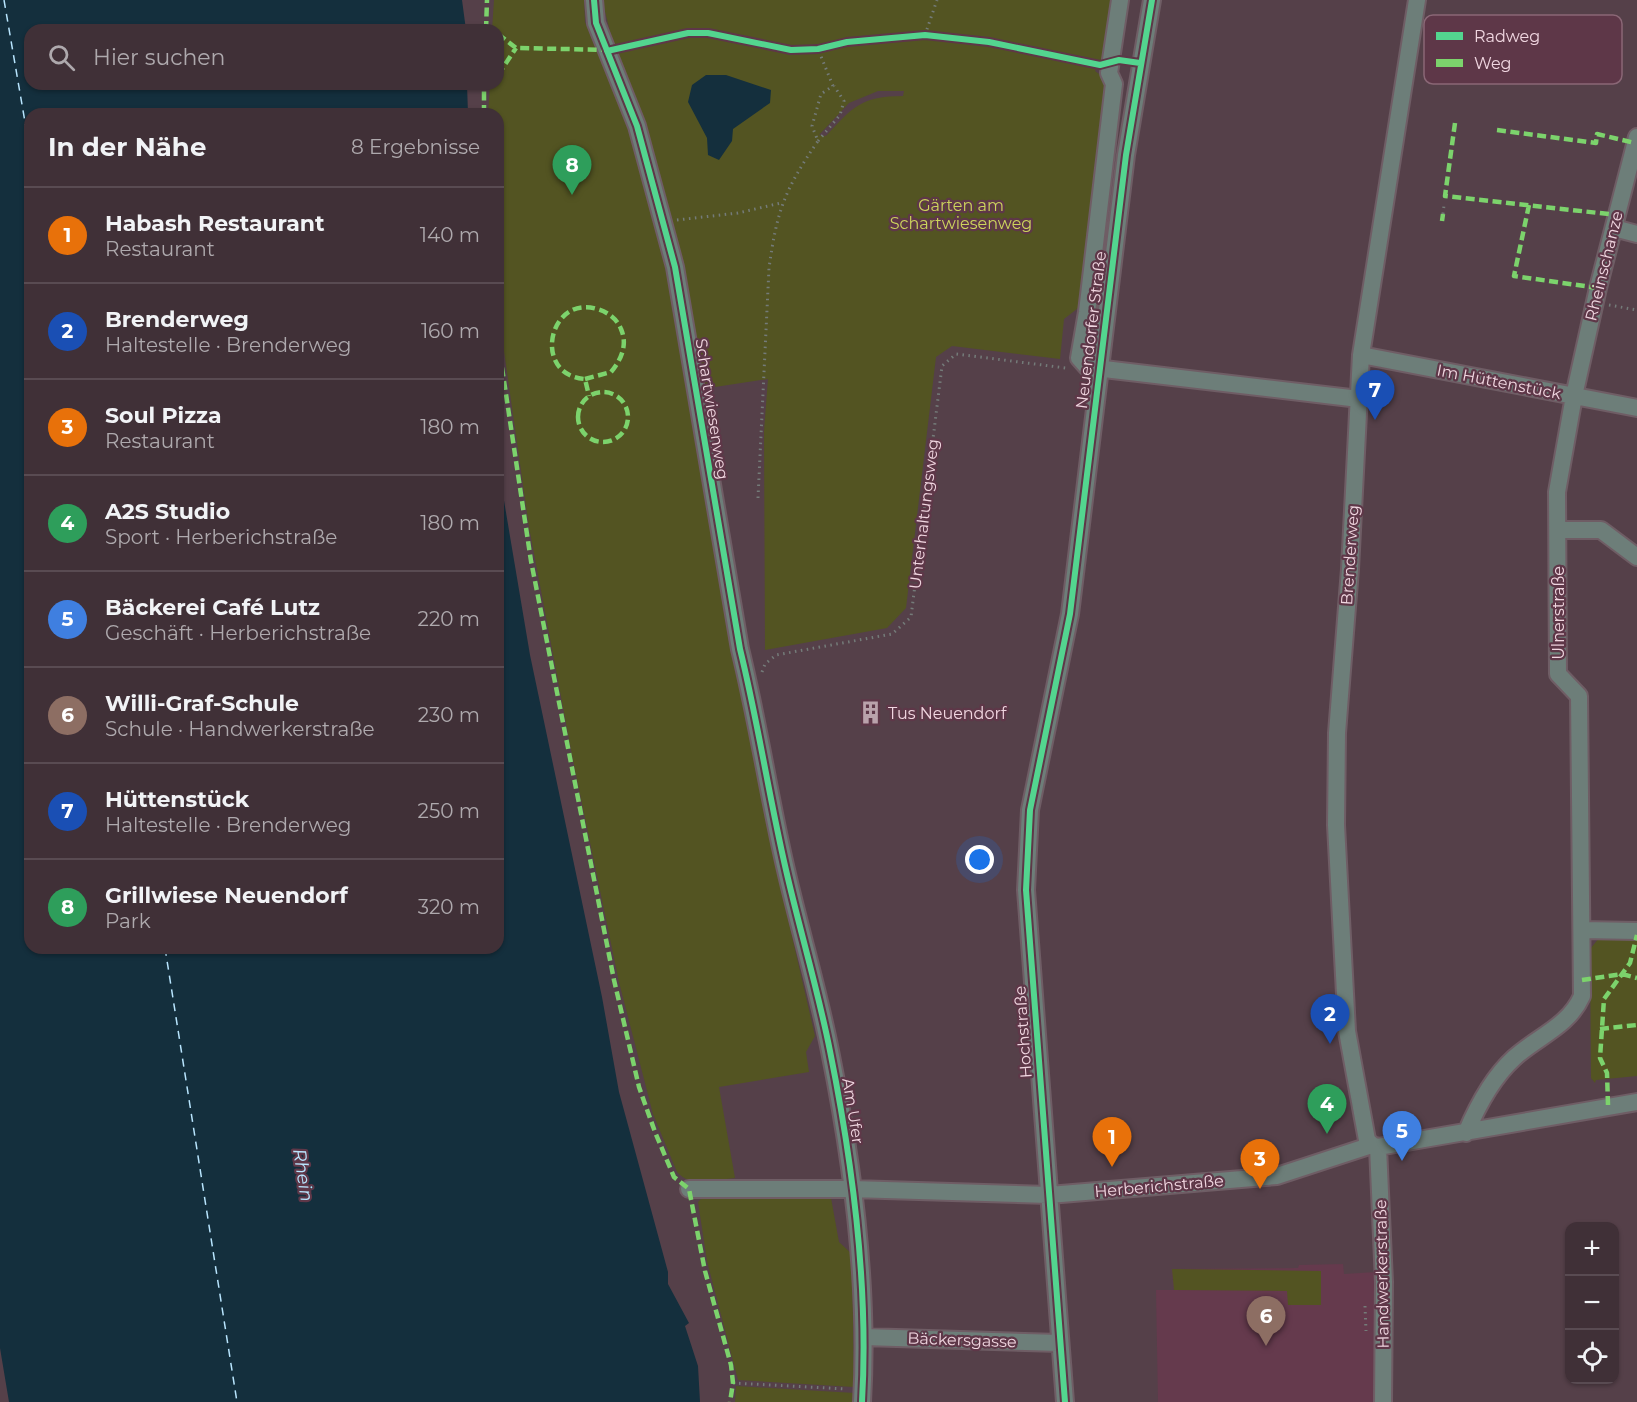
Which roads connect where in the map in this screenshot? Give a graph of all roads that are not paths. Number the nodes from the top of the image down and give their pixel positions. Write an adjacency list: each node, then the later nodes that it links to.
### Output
1 (594, 0): 16 (street, Schartwiesenweg)
2 (1120, 0): 9 (street)
3 (1152, 0): 9 (street, Neuendorfer Straße)
4 (1417, 0): 8 (street, Brenderweg)
5 (1637, 137): 6 (street, Rheinschanze)
6 (1614, 228): 7 (street); 10 (street, Rheinschanze)
7 (1637, 234)
8 (1360, 356): 10 (street, Im Hüttenstück); 11 (street, Brenderweg)
9 (1093, 367): 11 (street); 15 (street, Neuendorfer Straße)
10 (1574, 396): 12 (street, Im Hüttenstück); 13 (street, Ulnerstraße)
11 (1359, 399): 21 (street, Brenderweg)
12 (1637, 408)
13 (1559, 530): 14 (street); 17 (street, Ulnerstraße)
14 (1637, 556)
15 (1060, 663): 24 (street, Hochstraße)
16 (777, 831): 23 (street, Am Ufer)
17 (1582, 930): 18 (street); 20 (street, Ulnerstraße)
18 (1637, 931)
19 (1637, 1102): 20 (street, Herberichstraße)
20 (1467, 1133): 21 (street, Herberichstraße)
21 (1375, 1146): 24 (street, Herberichstraße); 29 (street, Handwerkerstraße)
22 (689, 1189): 23 (street, Herberichstraße)
23 (852, 1189): 24 (street, Herberichstraße); 25 (street, Am Ufer)
24 (1049, 1195): 26 (street, Hochstraße)
25 (864, 1336): 26 (street, Bäckersgasse); 27 (street, Am Ufer)
26 (1060, 1343): 28 (street, Hochstraße)
27 (863, 1396)
28 (1065, 1402)
29 (1383, 1402)

